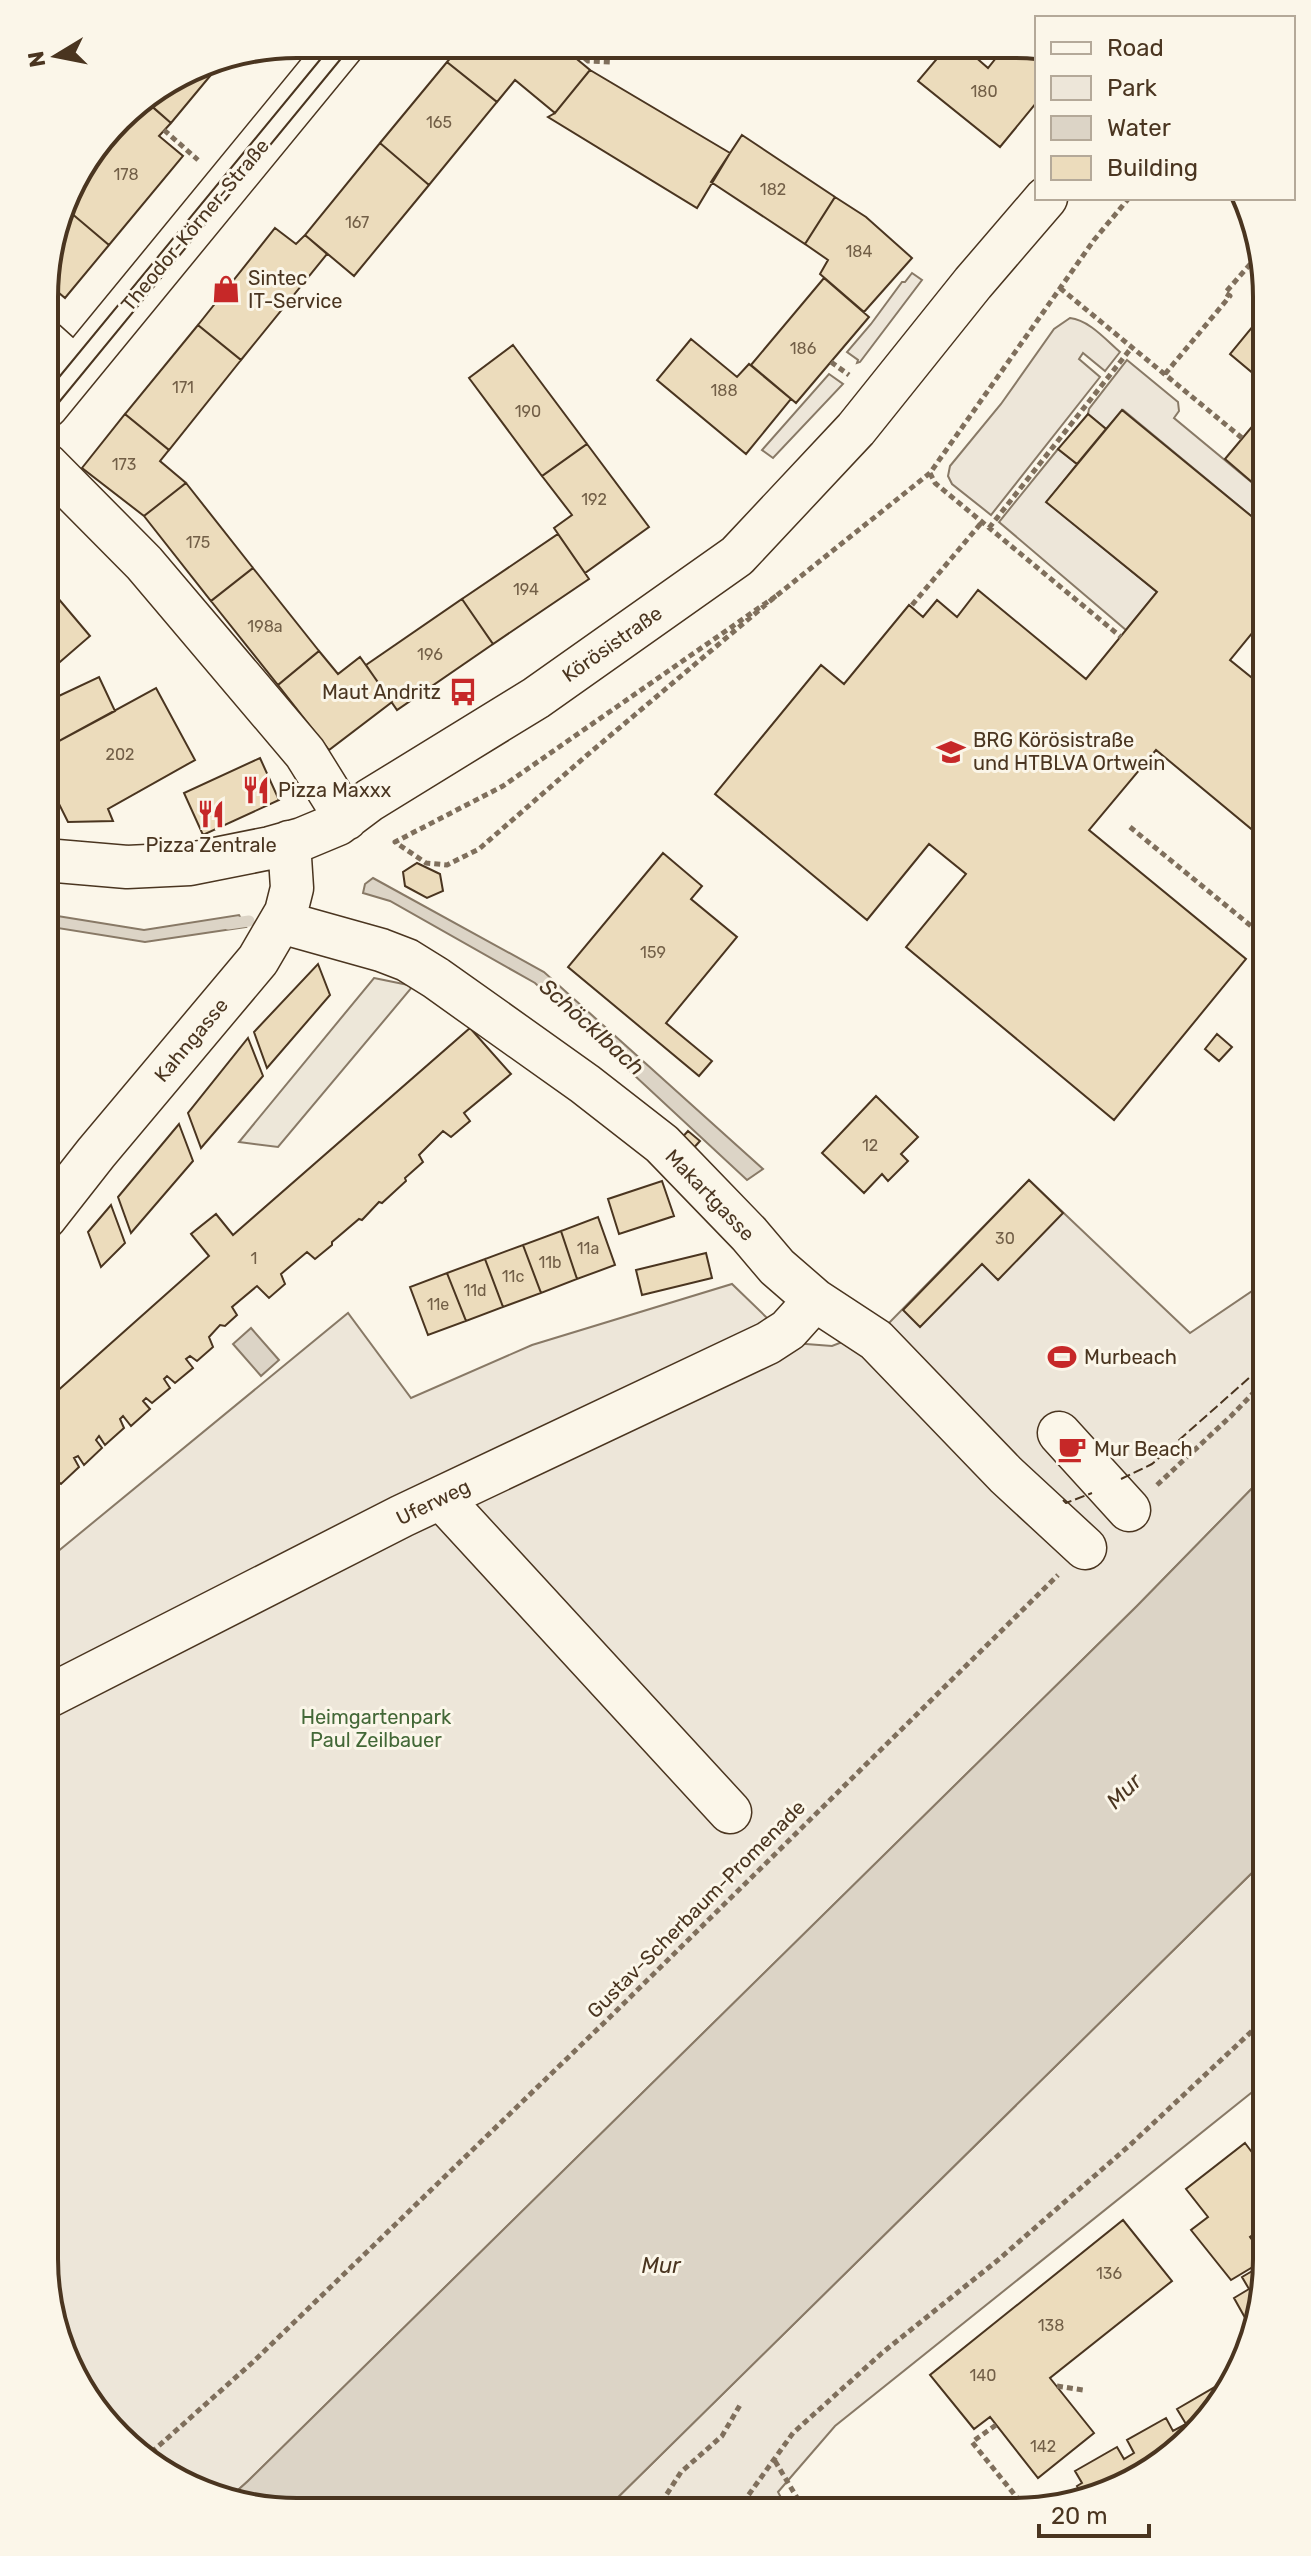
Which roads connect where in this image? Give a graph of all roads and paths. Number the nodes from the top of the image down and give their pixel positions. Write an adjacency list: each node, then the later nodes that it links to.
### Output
1 (330, 58): 11 (main road, Theodor-Körner-Straße)
2 (584, 58): 3 (path)
3 (611, 62)
4 (164, 130): 5 (path)
5 (199, 160)
6 (1044, 200): 23 (street, Körösistraße)
7 (1127, 200): 9 (path)
8 (1250, 265): 13 (path)
9 (1060, 288): 10 (path); 16 (path)
10 (1132, 347): 13 (path); 19 (path)
11 (61, 356)
12 (831, 362): 14 (path)
13 (1165, 374): 15 (path)
14 (854, 379)
15 (1242, 438)
16 (930, 473): 18 (path); 20 (path)
17 (58, 476): 23 (street)
18 (982, 522): 19 (path); 21 (path)
19 (989, 528): 22 (path)
20 (776, 596): 20 (path)
21 (912, 605)
22 (1121, 637)
23 (346, 819): 25 (street, Körösistraße)
24 (1130, 827): 28 (path)
25 (289, 842): 26 (street, Körösistraße); 27 (street)
26 (58, 861)
27 (287, 907): 29 (street, Kahngasse); 30 (street, Makartgasse)
28 (1253, 927)
29 (58, 1201)
30 (815, 1300): 33 (street, Uferweg); 35 (street, Makartgasse)
31 (1252, 1394): 34 (path)
32 (1059, 1433): 34 (street)
33 (441, 1498): 36 (street, Uferweg); 37 (street)
34 (1129, 1510)
35 (1085, 1548): 43 (path, Gustav-Scherbaum-Promenade)
36 (58, 1691)
37 (730, 1812)
38 (1252, 2031): 44 (path)
39 (1057, 2386): 40 (path)
40 (1083, 2390)
41 (740, 2405): 45 (path)
42 (996, 2425): 48 (path)
43 (154, 2450)
44 (775, 2461): 46 (path); 47 (path)
45 (664, 2498)
46 (747, 2498)
47 (797, 2498)
48 (1017, 2498)

